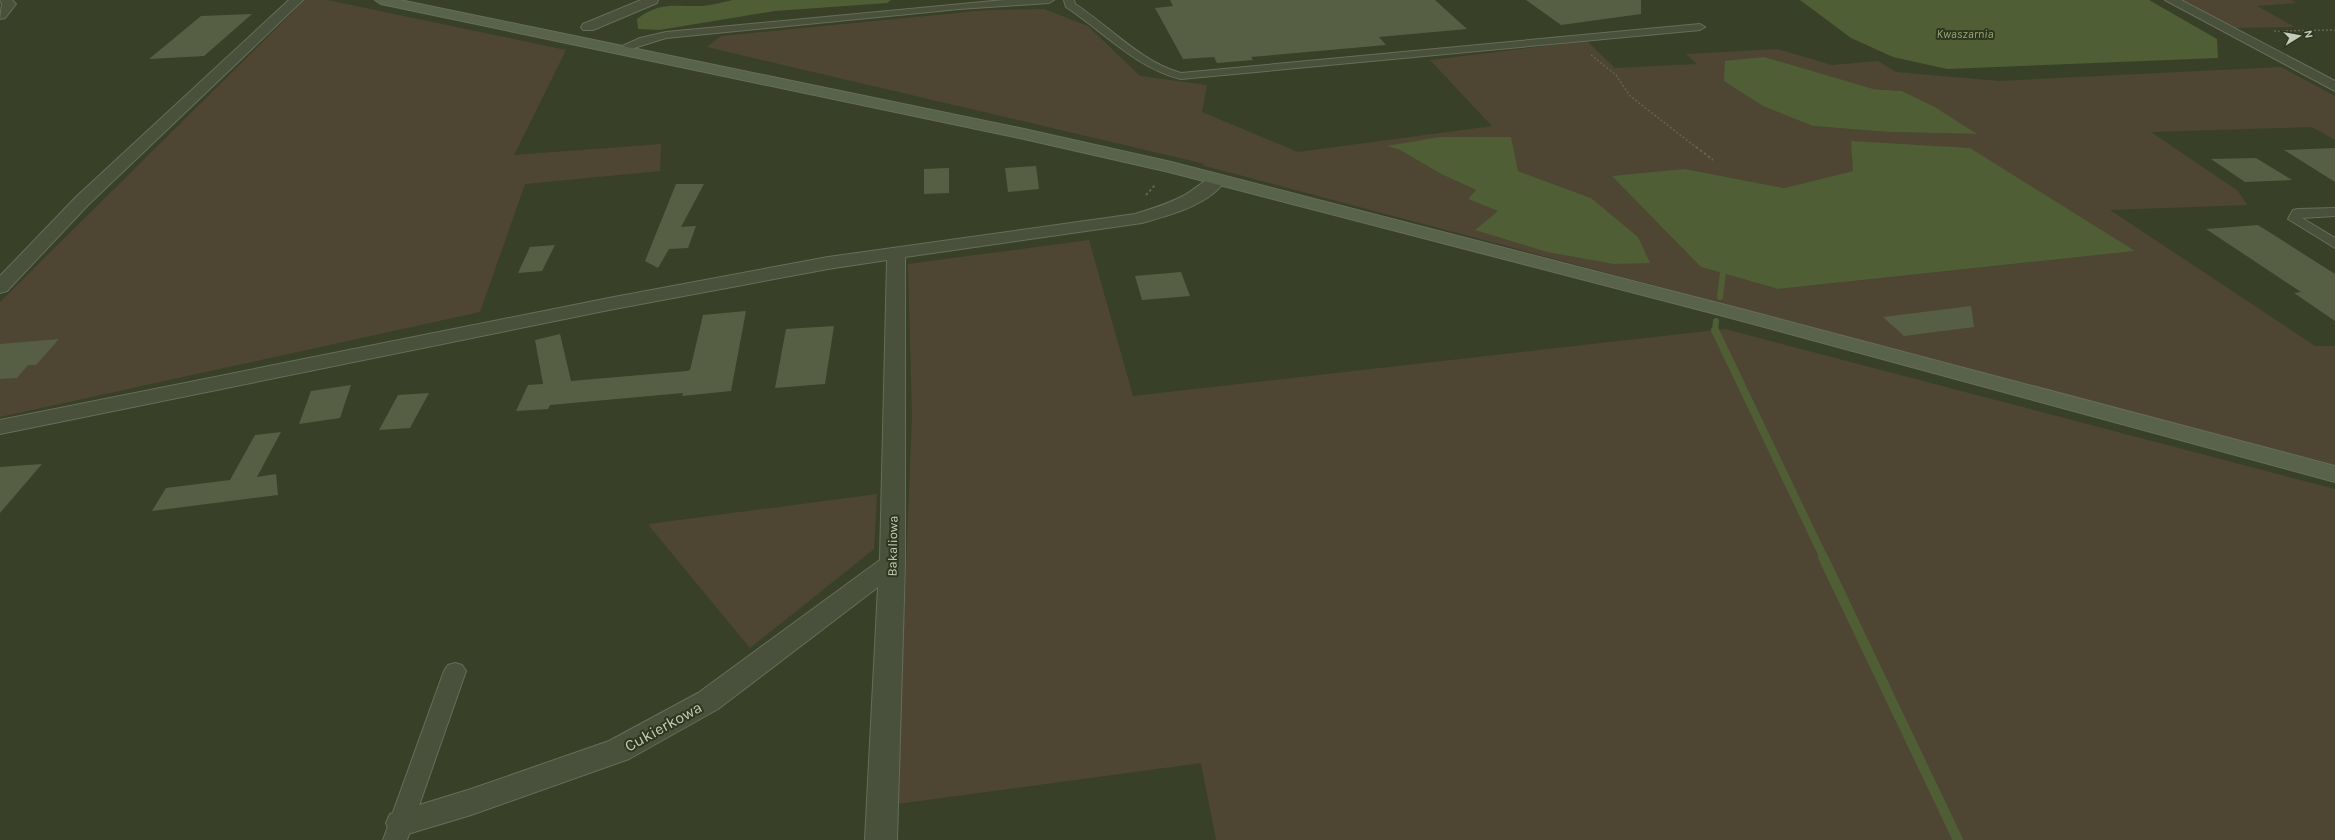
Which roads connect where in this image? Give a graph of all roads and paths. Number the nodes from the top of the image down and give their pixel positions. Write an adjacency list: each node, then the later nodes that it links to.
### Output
1 (5, 0): 9 (street)
2 (297, 0): 22 (street)
3 (381, 0): 15 (street)
4 (652, 0): 10 (street)
5 (1049, 0): 8 (lane)
6 (1069, 0): 14 (lane)
7 (2171, 0): 13 (street)
8 (972, 2): 15 (lane)
9 (0, 15)
10 (588, 27)
11 (1700, 27): 14 (lane)
12 (2335, 30): 13 (path)
13 (2229, 31): 16 (street)
14 (1568, 41): 17 (path)
15 (621, 49): 18 (street)
16 (2335, 88)
17 (1713, 160)
18 (1218, 180): 21 (street); 24 (street)
19 (2335, 212): 20 (lane)
20 (2335, 244)
21 (895, 253): 23 (street); 25 (street, Bakaliowa)
22 (0, 287)
23 (0, 427)
24 (2335, 474)
25 (892, 564): 27 (street, Cukierkowa); 28 (street, Bakaliowa)
26 (455, 671): 27 (lane)
27 (398, 832)
28 (881, 840)

